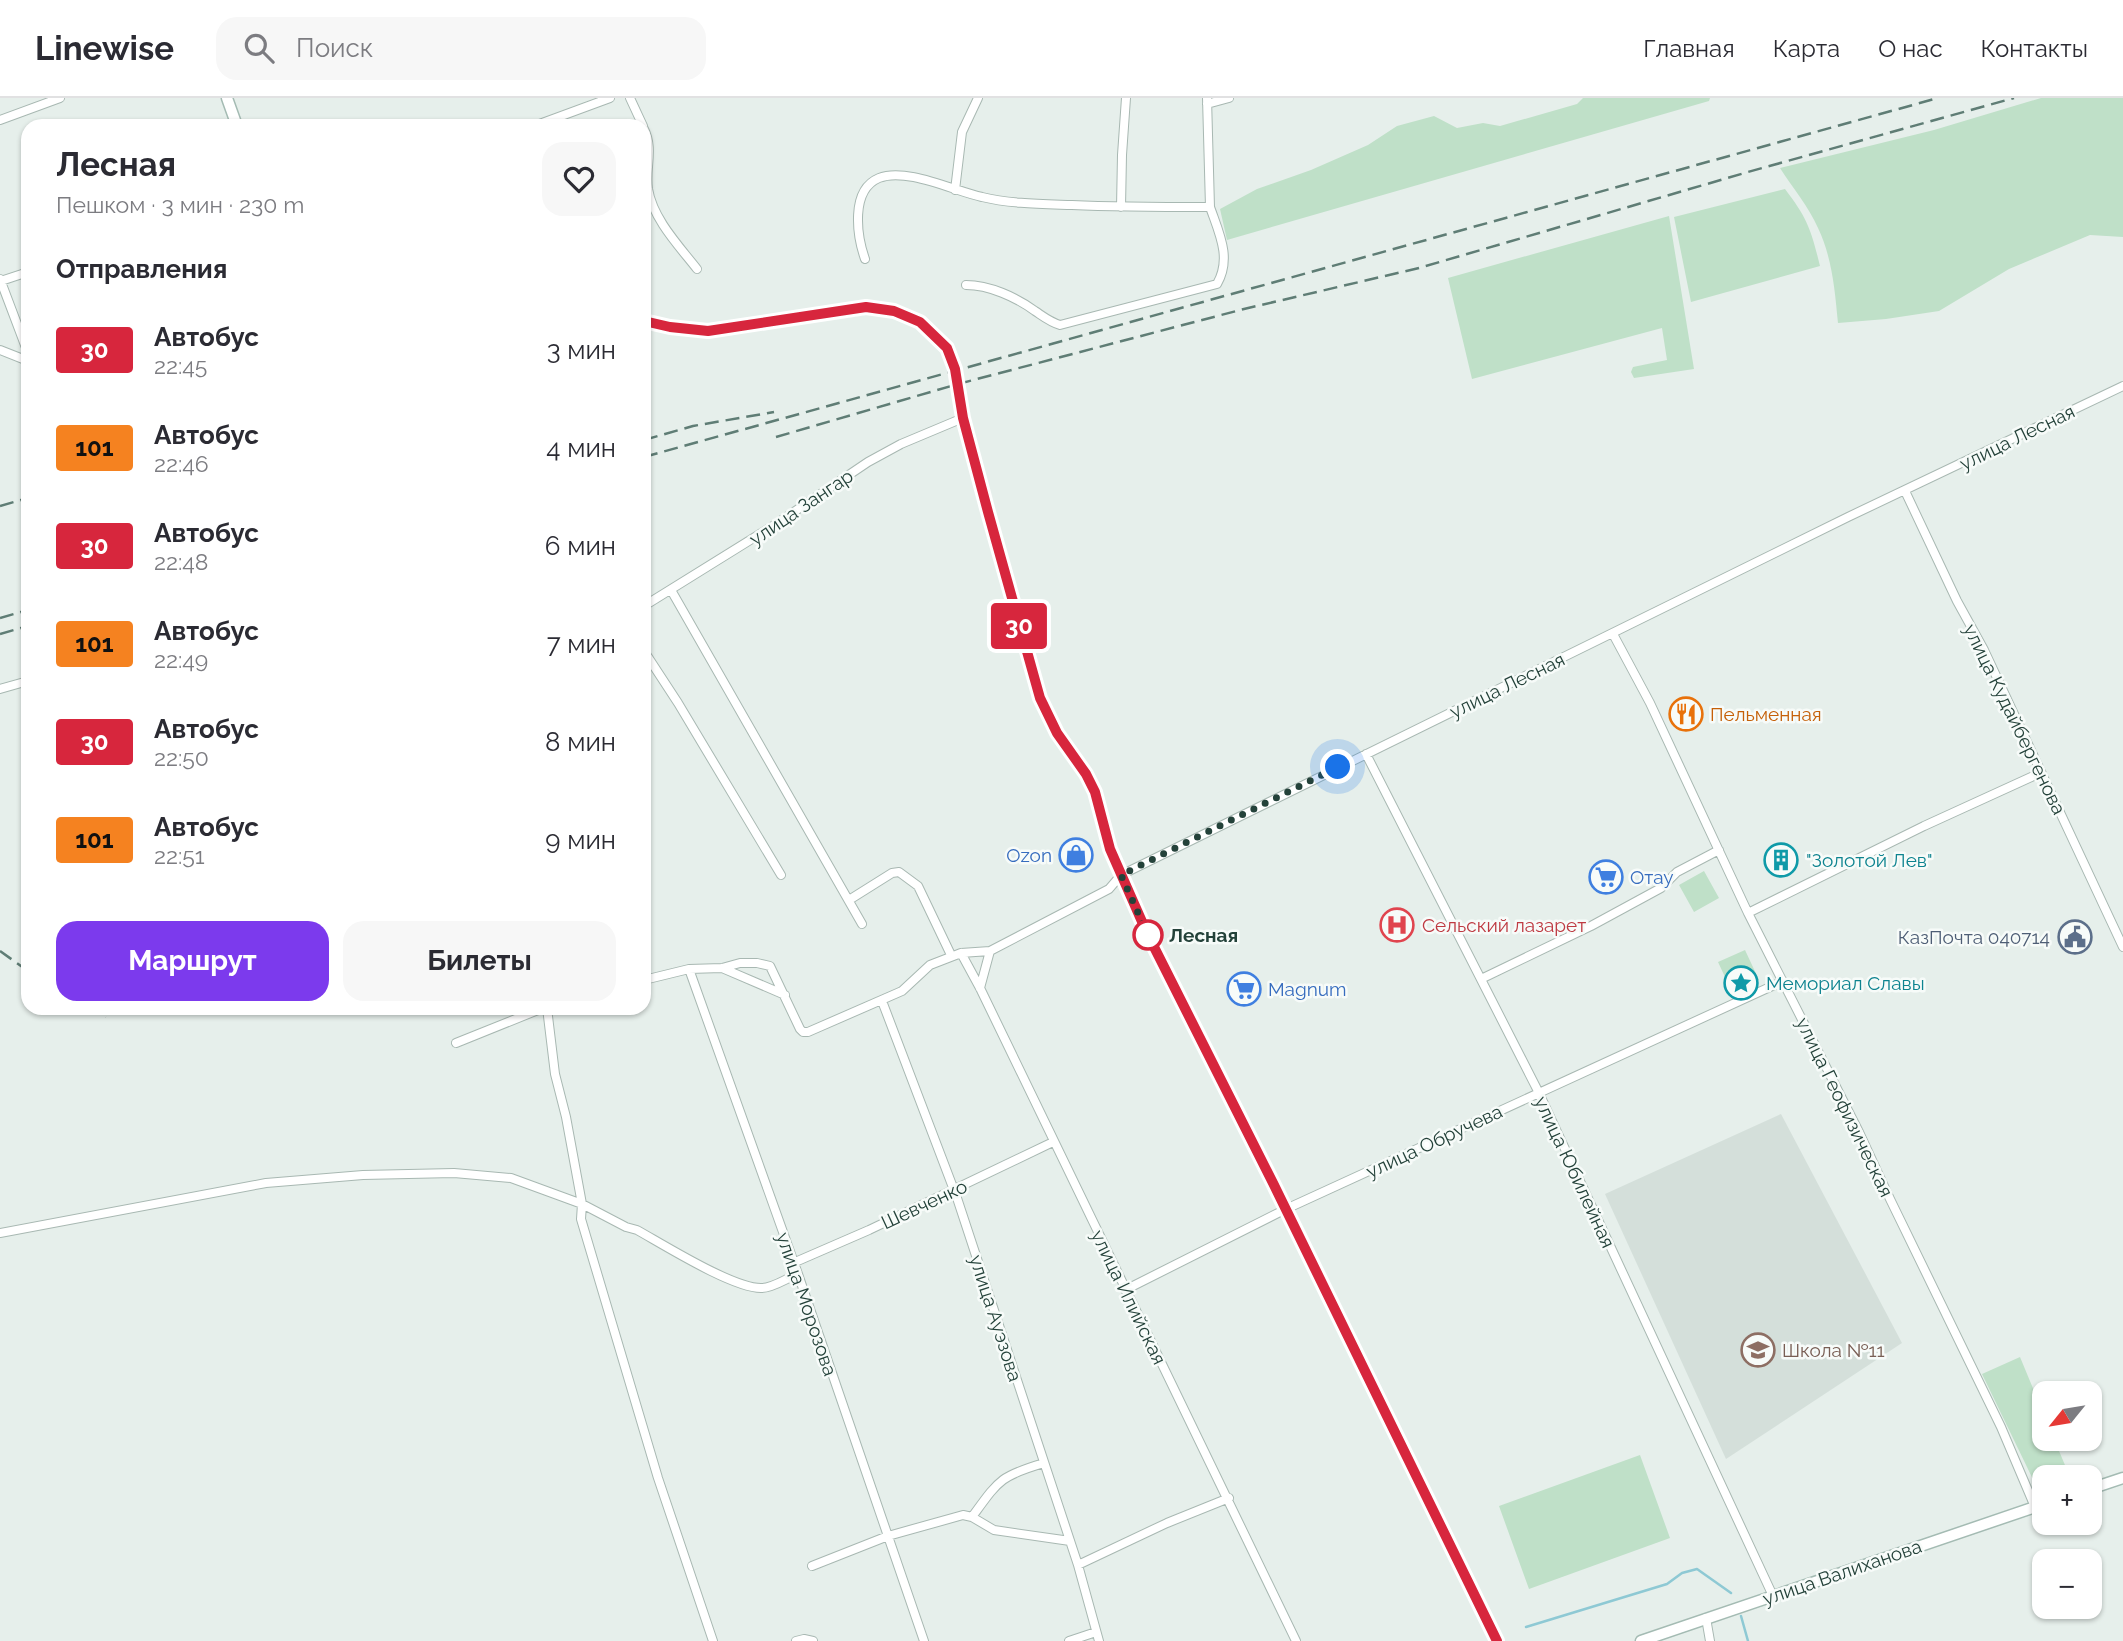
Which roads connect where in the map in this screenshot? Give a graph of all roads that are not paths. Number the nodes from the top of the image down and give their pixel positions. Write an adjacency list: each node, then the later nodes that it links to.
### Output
1 (60, 98): 12 (street)
2 (227, 98): 9 (main road)
3 (610, 98): 10 (street)
4 (630, 98): 11 (street)
5 (978, 98): 13 (street)
6 (1126, 98): 15 (street)
7 (1229, 98): 8 (street)
8 (1207, 101): 16 (street)
9 (234, 119)
10 (553, 119)
11 (639, 119)
12 (0, 120)
13 (955, 190): 15 (street); 17 (street)
14 (651, 198): 18 (street)
15 (1121, 207): 16 (street)
16 (1210, 207): 21 (street)
17 (865, 260)
18 (697, 269)
19 (21, 274): 20 (street)
20 (0, 280): 23 (street)
21 (966, 285)
22 (651, 323): 28 (main road)
23 (21, 335)
24 (0, 349): 25 (street)
25 (21, 358)
26 (2120, 388): 27 (street); 29 (street, улица Лесная)
27 (2123, 399)
28 (963, 418): 30 (street, улица Зангар); 40 (main road)
29 (1905, 491): 32 (street, улица Лесная); 37 (street, улица Кудайбергенова)
30 (671, 590): 31 (street, улица Зангар); 41 (street)
31 (651, 602)
32 (1613, 634): 36 (street, улица Лесная); 38 (street, улица Геофизическая)
33 (651, 662): 39 (street)
34 (21, 683): 35 (street)
35 (0, 689)
36 (1366, 754): 40 (street, улица Лесная); 51 (street, улица Юбилейная)
37 (2040, 773): 42 (street); 44 (street, улица Кудайбергенова)
38 (1719, 850): 42 (street, улица Геофизическая); 51 (street)
39 (781, 875)
40 (1121, 875): 45 (street, улица Лесная); 63 (main road)
41 (849, 900): 43 (street); 47 (street)
42 (1748, 913): 52 (street, улица Геофизическая)
43 (862, 924)
44 (2123, 947)
45 (990, 951): 46 (street, улица Лесная); 53 (street)
46 (961, 953): 47 (street, улица Лесная); 53 (street, улица Илийская)
47 (951, 955): 55 (street, улица Лесная)
48 (722, 968): 49 (street); 54 (street); 54 (street)
49 (689, 969): 50 (street); 65 (street, улица Морозова)
50 (651, 977)
51 (1480, 979): 59 (street, улица Юбилейная)
52 (1783, 981): 59 (street, улица Обручева); 71 (street, улица Геофизическая)
53 (980, 988): 60 (street, улица Илийская)
54 (785, 995): 55 (street)
55 (882, 1001): 61 (street, улица Ауэзова)
56 (527, 1015): 58 (street)
57 (546, 1015): 62 (street)
58 (456, 1043)
59 (1539, 1093): 63 (street, улица Обручева); 79 (street, улица Юбилейная)
60 (1053, 1142): 61 (street, Шевченко); 67 (street, улица Илийская)
61 (954, 1189): 65 (street, Шевченко); 68 (street, улица Ауэзова)
62 (582, 1204): 64 (street); 66 (street); 82 (street)
63 (1286, 1209): 67 (street, улица Обручева); 88 (main road)
64 (0, 1233)
65 (793, 1263): 66 (street, улица Морозова)
66 (798, 1274): 75 (street, улица Морозова)
67 (1125, 1290): 72 (street, улица Илийская)
68 (1044, 1463): 74 (street); 76 (street, улица Ауэзова)
69 (2123, 1478): 70 (main road)
70 (2102, 1485)
71 (2032, 1490)
72 (1229, 1498): 77 (street); 87 (street, улица Илийская)
73 (2032, 1509): 79 (main road, улица Валиханова)
74 (972, 1517): 75 (street); 76 (street)
75 (888, 1536): 78 (street); 85 (street, улица Морозова)
76 (1070, 1541): 77 (street, улица Ауэзова)
77 (1078, 1565): 81 (street, улица Ауэзова)
78 (812, 1566)
79 (1773, 1596): 80 (main road, улица Валиханова)
80 (1706, 1618): 89 (main road, улица Валиханова); 90 (street)
81 (1097, 1637): 86 (street)
82 (713, 1641)
83 (796, 1641): 84 (street)
84 (813, 1641)
85 (924, 1641)
86 (1069, 1641)
87 (1296, 1641)
88 (1497, 1641)
89 (1641, 1641)
90 (1710, 1641)

